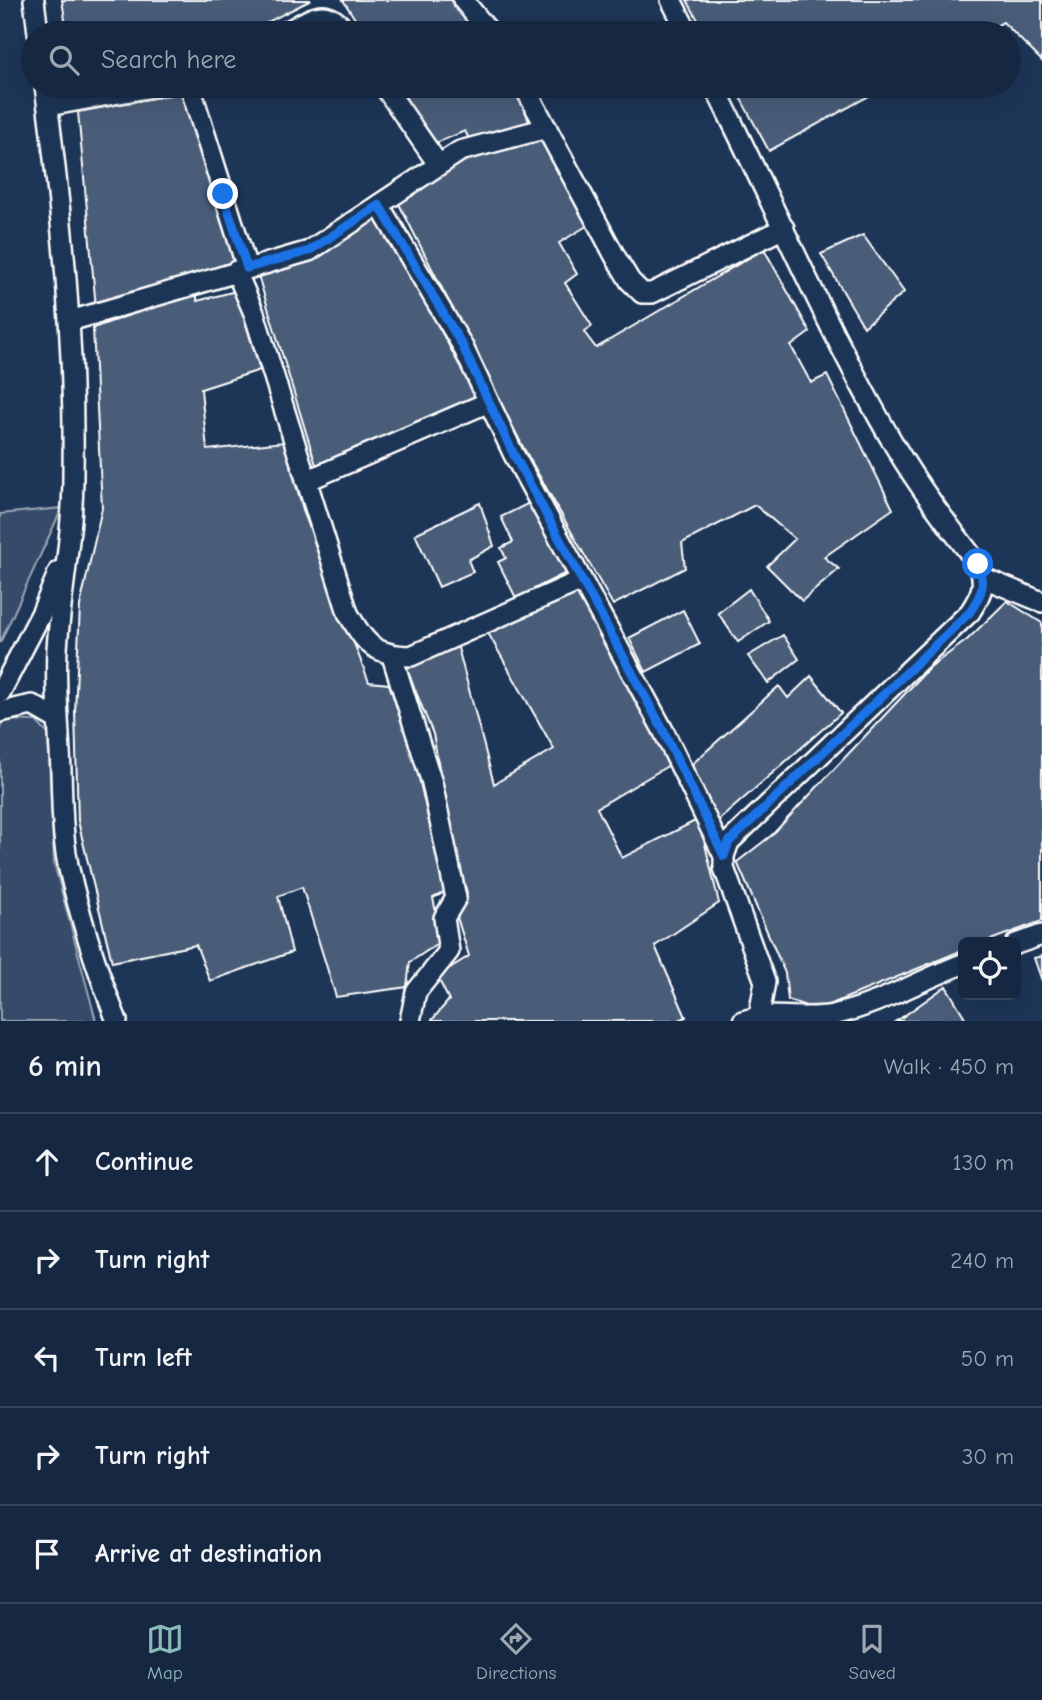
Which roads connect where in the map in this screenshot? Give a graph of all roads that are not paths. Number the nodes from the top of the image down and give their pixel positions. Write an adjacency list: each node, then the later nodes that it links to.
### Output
1 (33, 0): 4 (street)
2 (463, 0): 7 (street)
3 (671, 0): 8 (street)
4 (36, 21)
5 (309, 21): 6 (street)
6 (339, 21)
7 (480, 21)
8 (682, 21)
9 (47, 98): 15 (street)
10 (92, 98): 15 (street)
11 (193, 98): 20 (street)
12 (392, 98): 17 (street)
13 (531, 98): 16 (street)
14 (720, 98): 19 (street)
15 (48, 106): 21 (street)
16 (547, 128): 17 (street); 19 (street)
17 (438, 164): 18 (street)
18 (379, 205): 20 (street); 22 (street)
19 (784, 228): 25 (street)
20 (242, 269): 21 (street); 23 (street)
21 (71, 321): 24 (street)
22 (489, 402): 23 (street); 26 (street)
23 (306, 481): 28 (street)
24 (70, 545): 29 (street); 31 (street)
25 (984, 578): 27 (street); 32 (street)
26 (582, 580): 28 (street); 32 (street)
27 (1042, 602)
28 (393, 656): 39 (street)
29 (0, 693)
30 (0, 712): 31 (street)
31 (58, 720): 38 (street)
32 (724, 856): 36 (street)
33 (1042, 935): 34 (street)
34 (1021, 942)
35 (958, 966): 37 (street)
36 (751, 1018): 37 (street)
37 (796, 1018)
38 (117, 1021)
39 (410, 1021)

